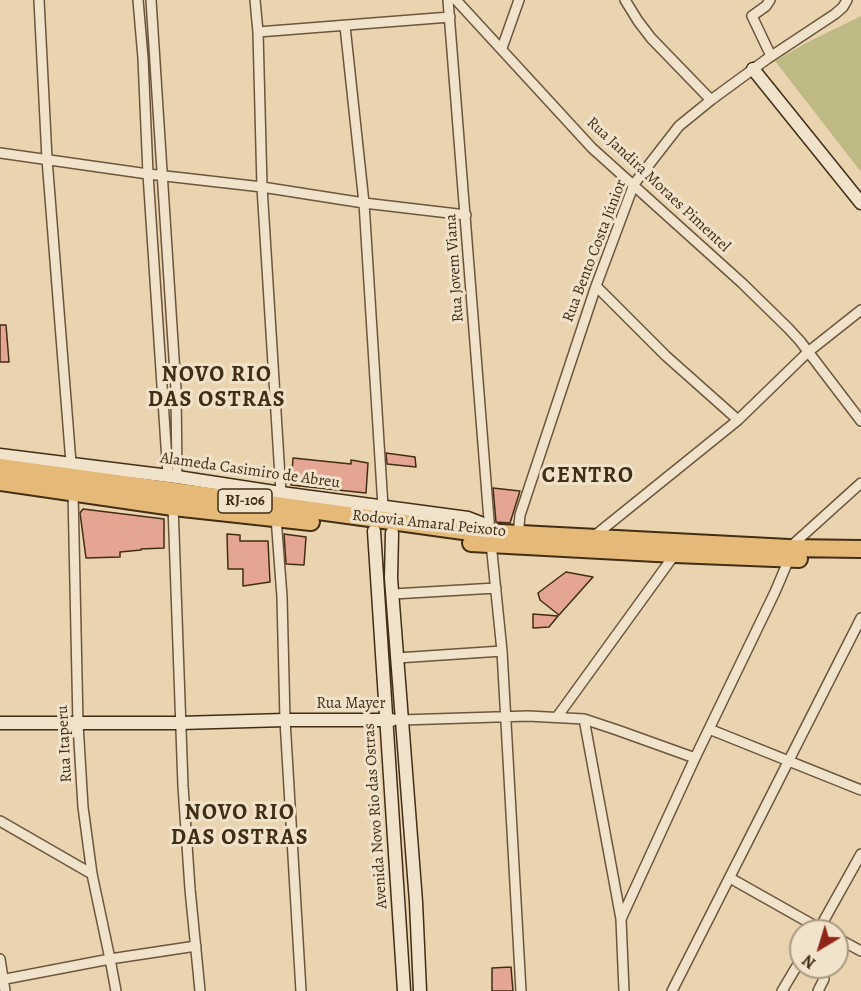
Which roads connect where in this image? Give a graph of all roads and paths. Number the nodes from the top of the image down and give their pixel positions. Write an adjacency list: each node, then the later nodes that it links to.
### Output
1 (39, 0): 19 (street)
2 (138, 0): 20 (street)
3 (151, 0): 21 (street)
4 (255, 0): 13 (street)
5 (448, 0): 11 (street, Rua Jovem Viana)
6 (456, 0): 14 (street, Rua Jandira Moraes Pimentel)
7 (519, 0): 14 (street)
8 (625, 0): 17 (street)
9 (770, 0): 15 (street)
10 (847, 0): 15 (street, Rua Bento Costa Júnior)
11 (450, 16): 12 (street); 26 (street, Rua Jovem Viana)
12 (345, 26): 13 (street); 24 (street)
13 (258, 32): 23 (street)
14 (502, 48): 22 (street, Rua Jandira Moraes Pimentel)
15 (771, 56): 16 (street, Rua Bento Costa Júnior)
16 (753, 69): 17 (street, Rua Bento Costa Júnior); 25 (street)
17 (711, 100): 22 (street, Rua Bento Costa Júnior)
18 (0, 153): 19 (street)
19 (47, 159): 20 (street); 33 (street)
20 (148, 174): 21 (street); 37 (street)
21 (162, 176): 23 (street); 37 (street)
22 (634, 184): 27 (street, Rua Bento Costa Júnior); 29 (street, Rua Jandira Moraes Pimentel)
23 (262, 188): 24 (street); 39 (street)
24 (364, 203): 26 (street); 40 (street)
25 (861, 203)
26 (466, 215): 45 (street, Rua Jovem Viana)
27 (596, 286): 30 (street); 46 (street, Rua Bento Costa Júnior)
28 (861, 310): 29 (street)
29 (808, 352): 30 (street); 31 (street, Rua Jandira Moraes Pimentel)
30 (738, 420): 44 (street)
31 (861, 422)
32 (0, 455): 33 (street, Alameda Casimiro de Abreu)
33 (71, 463): 37 (street, Alameda Casimiro de Abreu)
34 (0, 467): 37 (highway, Rodovia Amaral Peixoto / RJ-106)
35 (0, 482): 38 (highway, Rodovia Amaral Peixoto / RJ-106)
36 (861, 483): 49 (street)
37 (172, 488): 38 (highway, Rodovia Amaral Peixoto / RJ-106); 39 (street, Alameda Casimiro de Abreu); 41 (highway, Rodovia Amaral Peixoto / RJ-106); 45 (highway, Rodovia Amaral Peixoto / RJ-106); 63 (street)
38 (73, 492): 64 (street, Rua Itaperu)
39 (281, 493): 40 (street, Alameda Casimiro de Abreu)
40 (383, 507): 45 (street, Alameda Casimiro de Abreu)
41 (276, 517): 42 (highway, Rodovia Amaral Peixoto / RJ-106); 59 (street)
42 (374, 531): 43 (highway, Rodovia Amaral Peixoto / RJ-106); 60 (street, Avenida Novo Rio das Ostras)
43 (392, 533): 45 (highway, Rodovia Amaral Peixoto / RJ-106); 52 (street, Avenida Novo Rio das Ostras)
44 (593, 537): 46 (highway, Rodovia Amaral Peixoto / RJ-106); 49 (highway, Rodovia Amaral Peixoto / RJ-106)
45 (490, 539): 46 (highway, Rodovia Amaral Peixoto / RJ-106); 51 (street, Rua Jovem Viana)
46 (522, 540): 48 (highway, Rodovia Amaral Peixoto / RJ-106)
47 (861, 549): 49 (highway, Rodovia Amaral Peixoto / RJ-106)
48 (675, 554): 49 (highway, Rodovia Amaral Peixoto / RJ-106); 56 (street)
49 (789, 554): 50 (highway, Rodovia Amaral Peixoto / RJ-106); 65 (street)
50 (861, 561)
51 (496, 588): 52 (street); 54 (street, Rua Jovem Viana)
52 (393, 594): 55 (street, Avenida Novo Rio das Ostras)
53 (861, 618): 67 (street)
54 (502, 651): 55 (street); 57 (street, Rua Jovem Viana)
55 (397, 658): 61 (street, Avenida Novo Rio das Ostras)
56 (557, 717): 57 (street, Rua Mayer); 58 (street, Rua Mayer)
57 (506, 718): 61 (street, Rua Mayer); 87 (street, Rua Jovem Viana)
58 (584, 719): 66 (street, Rua Mayer); 73 (street)
59 (285, 720): 60 (street, Rua Mayer); 63 (street, Rua Mayer); 84 (street)
60 (386, 720): 61 (street, Rua Mayer); 85 (street, Avenida Novo Rio das Ostras)
61 (401, 720): 86 (street, Avenida Novo Rio das Ostras)
62 (0, 723): 64 (street, Rua Mayer)
63 (180, 723): 64 (street, Rua Mayer); 76 (street)
64 (78, 724): 71 (street, Rua Itaperu)
65 (709, 729): 66 (street); 67 (street)
66 (695, 758): 73 (street)
67 (788, 761): 68 (street); 72 (street)
68 (861, 790)
69 (0, 821): 71 (street)
70 (861, 854): 75 (street)
71 (92, 874): 78 (street, Rua Itaperu)
72 (730, 878): 74 (street); 89 (street)
73 (621, 919): 88 (street)
74 (801, 919)
75 (826, 919)
76 (196, 946): 78 (street); 83 (street)
77 (0, 959): 80 (street)
78 (110, 960): 80 (street); 82 (street, Rua Itaperu)
79 (824, 979): 90 (street)
80 (1, 980): 81 (street)
81 (4, 991)
82 (116, 991)
83 (200, 991)
84 (301, 991)
85 (404, 991)
86 (420, 991)
87 (521, 991)
88 (624, 991)
89 (672, 991)
90 (818, 991)

